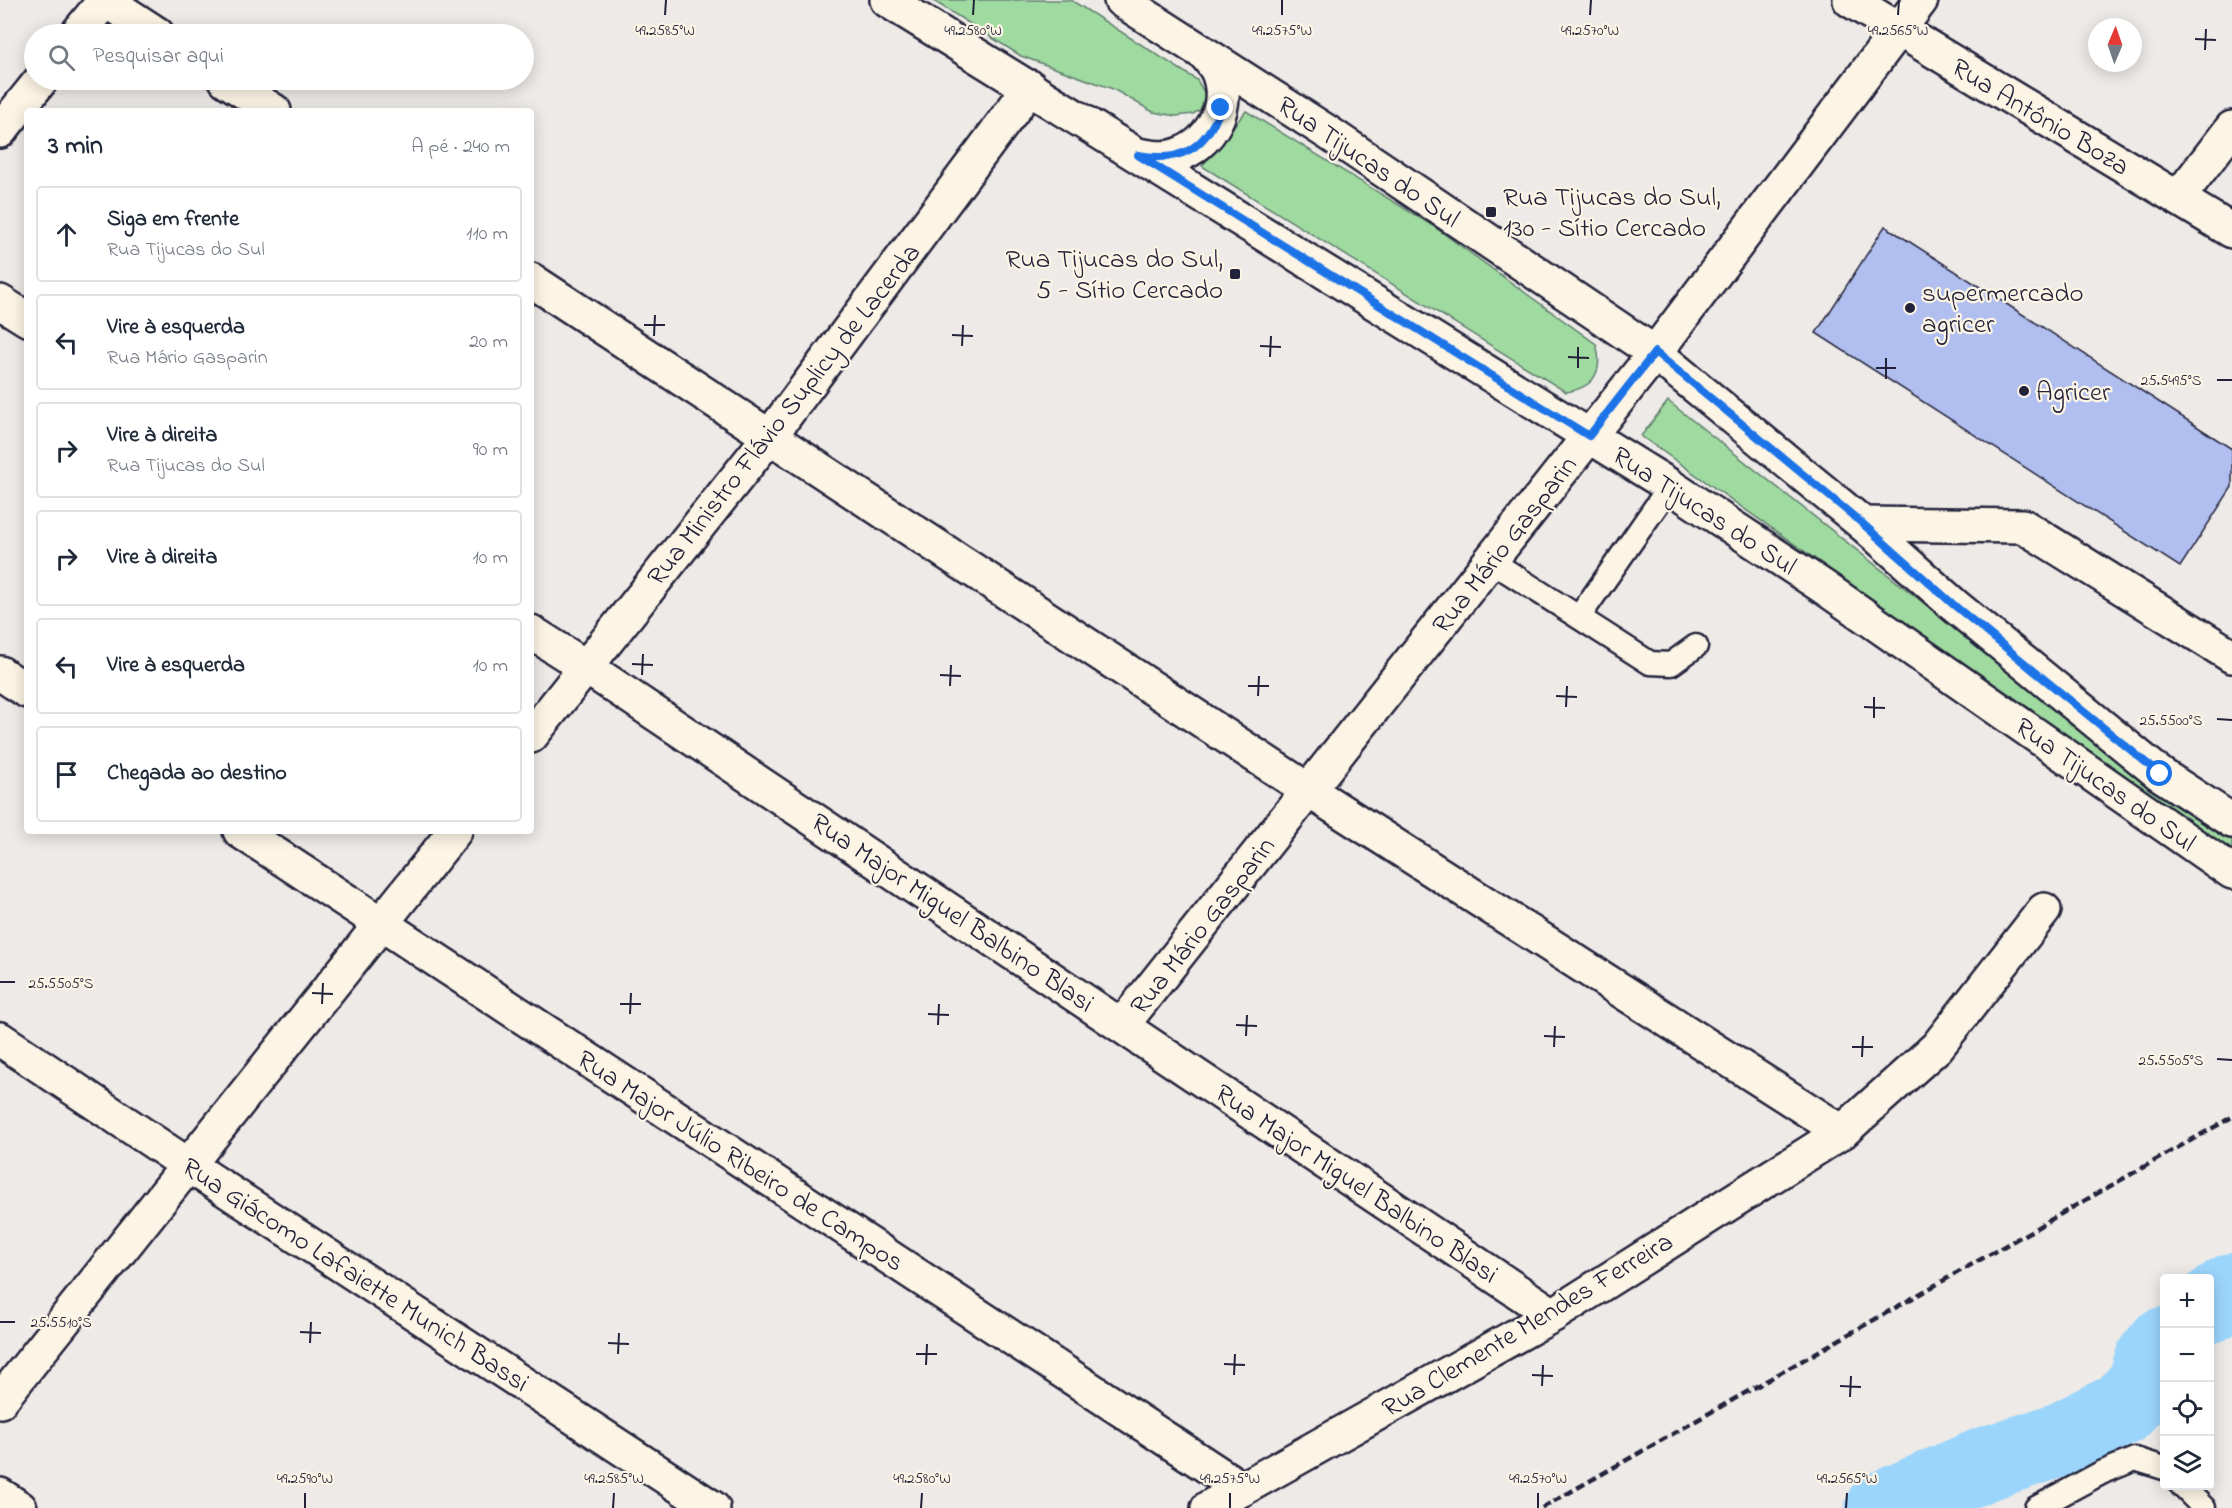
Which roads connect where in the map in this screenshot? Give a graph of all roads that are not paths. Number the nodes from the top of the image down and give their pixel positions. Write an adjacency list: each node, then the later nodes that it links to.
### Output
1 (887, 0): 9 (street, Rua Tijucas do Sul)
2 (1121, 0): 8 (street, Rua Tijucas do Sul)
3 (1850, 0): 7 (street, Rua Antônio Boza)
4 (1921, 0): 7 (street, Rua Mário Gasparin)
5 (85, 24): 6 (street)
6 (142, 24)
7 (1898, 30): 16 (street, Rua Antônio Boza); 21 (street, Rua Mário Gasparin)
8 (1206, 55): 15 (street); 21 (street, Rua Tijucas do Sul)
9 (1030, 87): 15 (street, Rua Tijucas do Sul); 22 (street, Rua Ministro Flávio Suplicy de Lacerda)
10 (33, 90): 14 (street)
11 (241, 90): 12 (street)
12 (269, 108)
13 (2232, 128): 16 (street)
14 (0, 131)
15 (1138, 155): 23 (street, Rua Tijucas do Sul)
16 (2178, 198): 17 (street, Rua Antônio Boza)
17 (2232, 231)
18 (534, 282): 22 (street)
19 (0, 302): 20 (street)
20 (24, 317)
21 (1655, 352): 23 (street, Rua Mário Gasparin); 25 (street, Rua Tijucas do Sul)
22 (770, 436): 31 (street, Rua Ministro Flávio Suplicy de Lacerda); 35 (street)
23 (1589, 436): 24 (street, Rua Tijucas do Sul); 26 (street, Rua Mário Gasparin)
24 (1670, 486): 27 (lane); 39 (street, Rua Tijucas do Sul)
25 (1863, 524): 30 (street); 36 (street, Rua Tijucas do Sul)
26 (1491, 561): 27 (lane); 35 (street, Rua Mário Gasparin)
27 (1579, 617): 29 (lane)
28 (534, 634): 31 (street, Rua Major Miguel Balbino Blasi)
29 (1696, 646)
30 (2232, 656)
31 (586, 667): 34 (street, Rua Ministro Flávio Suplicy de Lacerda); 42 (street, Rua Major Miguel Balbino Blasi)
32 (0, 673): 33 (street)
33 (24, 689)
34 (534, 732)
35 (1308, 790): 42 (street, Rua Mário Gasparin); 44 (street)
36 (2232, 821)
37 (245, 834): 41 (street, Rua Major Júlio Ribeiro de Campos)
38 (453, 834): 41 (street)
39 (2232, 872)
40 (2044, 910): 44 (street, Rua Clemente Mendes Ferreira)
41 (381, 924): 45 (street); 49 (street, Rua Major Júlio Ribeiro de Campos)
42 (1123, 1024): 46 (street, Rua Major Miguel Balbino Blasi)
43 (0, 1039): 45 (street, Rua Giácomo Lafaiette Munich Bassi)
44 (1842, 1132): 46 (street, Rua Clemente Mendes Ferreira)
45 (188, 1165): 47 (street); 53 (street, Rua Giácomo Lafaiette Munich Bassi)
46 (1553, 1315): 49 (street, Rua Clemente Mendes Ferreira)
47 (0, 1401)
48 (2160, 1467): 55 (lane)
49 (1242, 1489): 54 (street, Rua Clemente Mendes Ferreira)
50 (2187, 1490): 56 (lane)
51 (0, 1495): 52 (street)
52 (20, 1508)
53 (713, 1508)
54 (1208, 1508)
55 (2036, 1508)
56 (2204, 1508)

